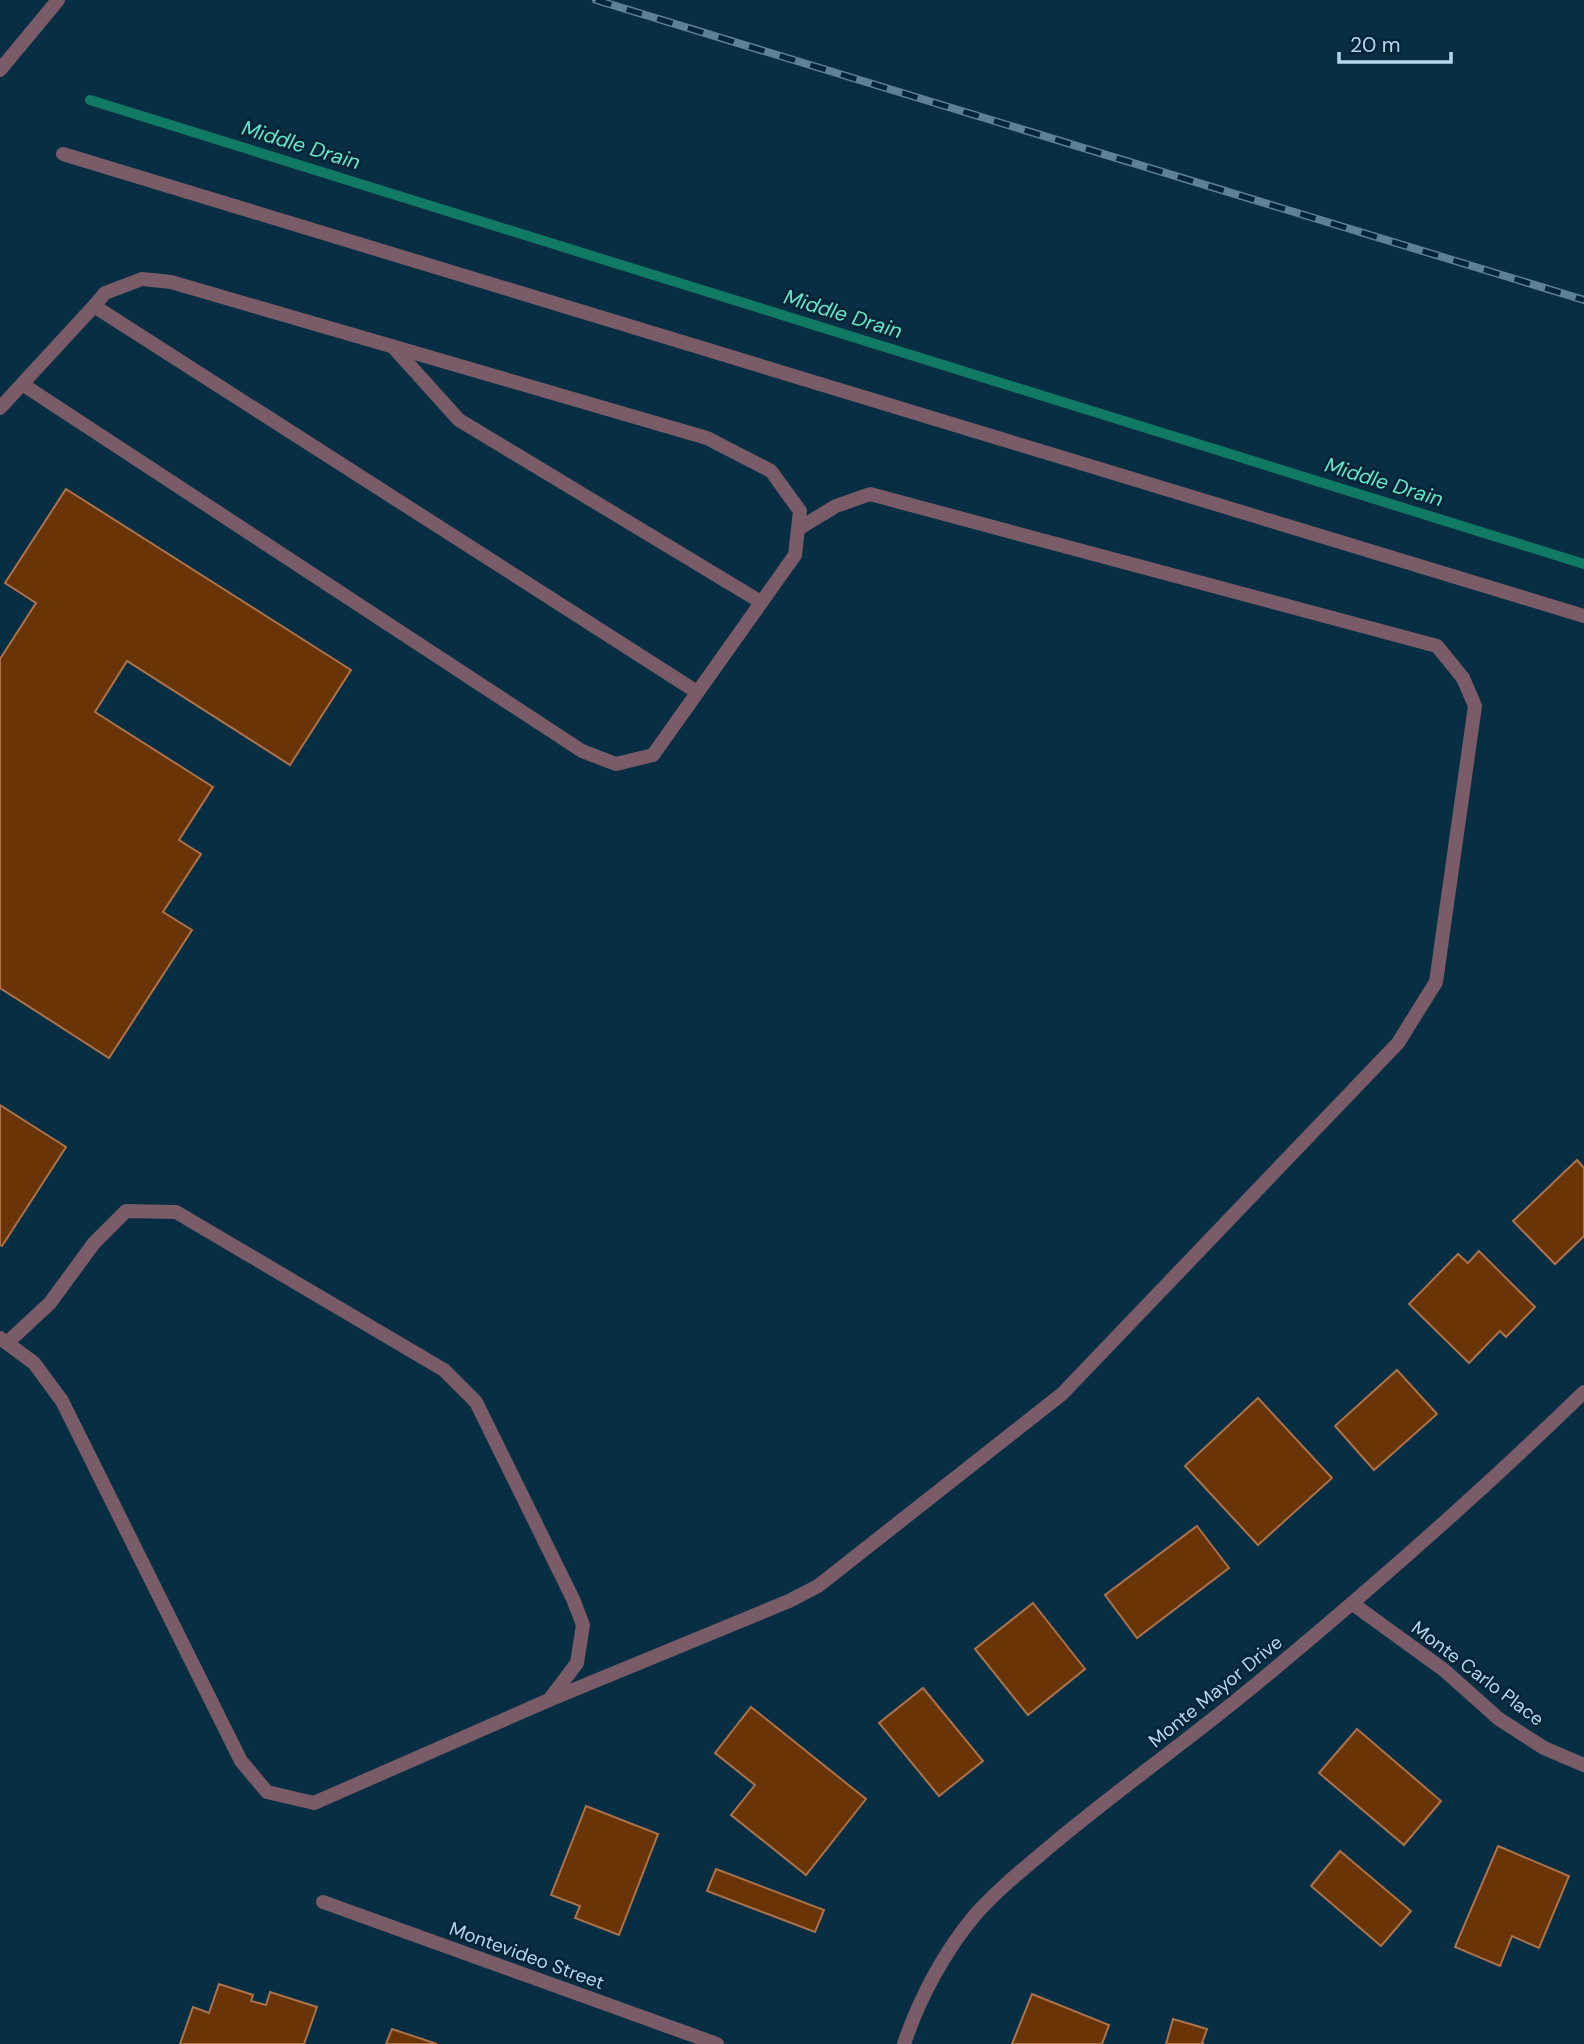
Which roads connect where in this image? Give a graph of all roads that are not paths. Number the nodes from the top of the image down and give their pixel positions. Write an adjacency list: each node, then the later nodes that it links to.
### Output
1 (58, 0): 2 (street)
2 (0, 70)
3 (63, 154): 10 (street)
4 (94, 306): 5 (street); 6 (street); 11 (street)
5 (393, 346): 8 (street); 9 (street)
6 (22, 384): 7 (street); 11 (street)
7 (0, 408)
8 (798, 529): 9 (street); 15 (street)
9 (761, 602): 11 (street)
10 (1584, 616)
11 (697, 692)
12 (3, 1340): 15 (street); 15 (street)
13 (1584, 1392): 14 (street, Monte Mayor Drive)
14 (1353, 1604): 16 (street, Monte Carlo Place); 19 (street, Monte Mayor Drive)
15 (549, 1700)
16 (1584, 1765)
17 (323, 1902): 18 (street, Montevideo Street)
18 (717, 2044)
19 (904, 2044)

